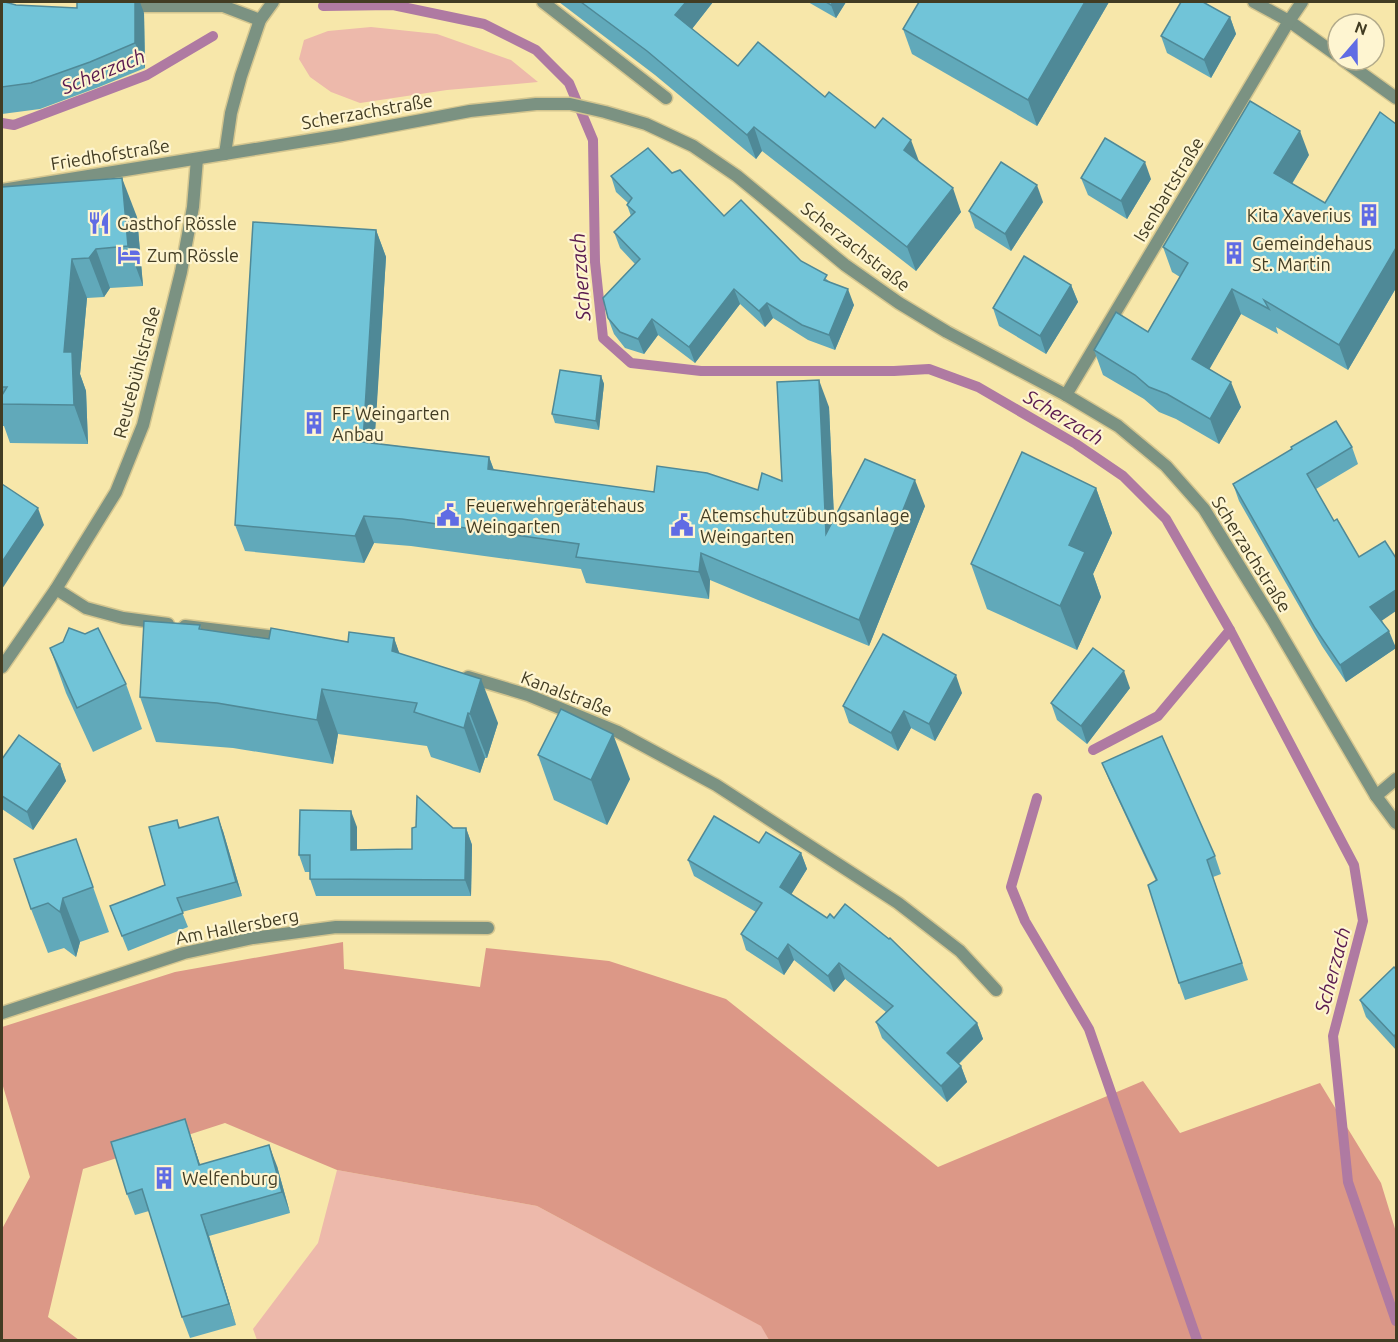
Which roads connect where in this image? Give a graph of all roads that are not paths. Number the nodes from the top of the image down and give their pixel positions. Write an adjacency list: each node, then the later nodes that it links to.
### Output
1 (273, 2): 6 (street)
2 (543, 2): 10 (street)
3 (1254, 2): 7 (street)
4 (1302, 2): 7 (street, Isenbartstraße)
5 (113, 4): 6 (street)
6 (260, 20): 12 (street)
7 (1288, 21): 8 (street); 15 (street, Isenbartstraße)
8 (1326, 48)
9 (1360, 72): 11 (street)
10 (666, 98)
11 (1396, 98)
12 (225, 154): 13 (street, Friedhofstraße); 15 (street, Scherzachstraße)
13 (197, 159): 14 (street, Friedhofstraße); 16 (street, Reutebühlstraße)
14 (2, 190)
15 (1066, 395): 21 (street, Scherzachstraße)
16 (56, 589): 17 (street); 18 (street, Reutebühlstraße)
17 (298, 640)
18 (2, 668)
19 (454, 673): 24 (street, Kanalstraße)
20 (1396, 779): 21 (street)
21 (1376, 796): 22 (street, Scherzachstraße)
22 (1396, 823)
23 (488, 928): 25 (street, Am Hallersberg)
24 (996, 990)
25 (2, 1013)

